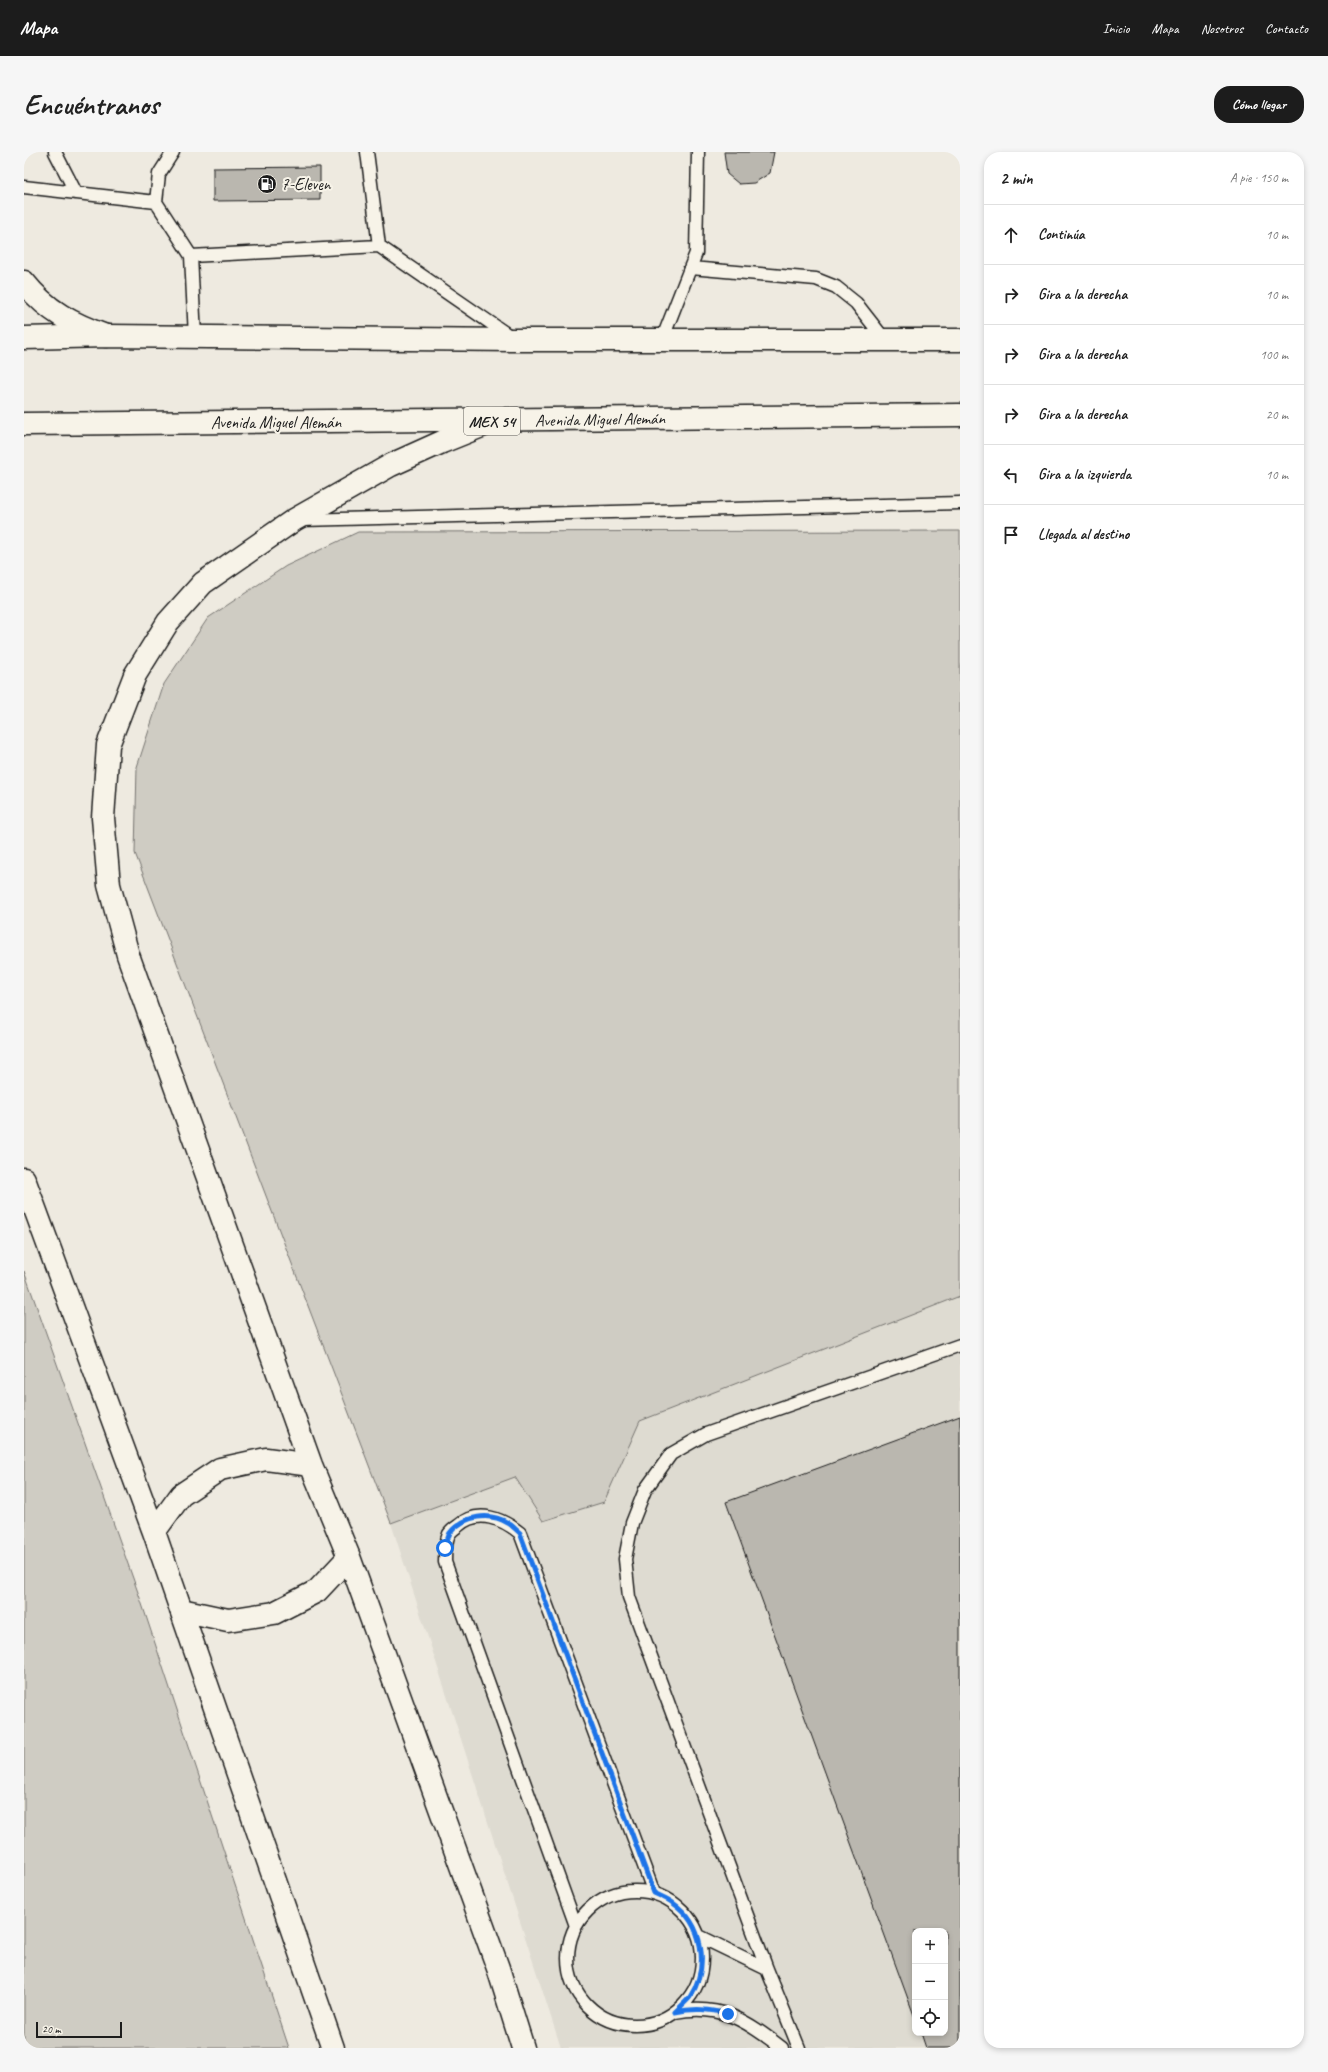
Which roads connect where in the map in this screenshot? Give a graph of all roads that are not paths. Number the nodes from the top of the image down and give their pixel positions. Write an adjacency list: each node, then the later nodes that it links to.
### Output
1 (55, 152): 6 (lane)
2 (173, 152): 7 (lane)
3 (368, 152): 8 (lane)
4 (698, 152): 10 (lane)
5 (24, 187): 6 (lane)
6 (76, 193): 7 (lane)
7 (156, 202): 9 (lane)
8 (379, 246): 9 (lane); 15 (lane)
9 (191, 256): 13 (lane)
10 (691, 268): 16 (lane); 17 (lane)
11 (24, 282): 12 (main road)
12 (107, 336): 13 (main road); 14 (main road)
13 (195, 337): 15 (main road)
14 (24, 338)
15 (515, 340): 16 (main road)
16 (662, 340): 17 (main road)
17 (885, 340): 18 (main road)
18 (960, 340)
19 (960, 415): 20 (main road, Avenida Miguel Alemán / MEX 54)
20 (494, 421): 21 (main road, Avenida Miguel Alemán / MEX 54); 23 (main road)
21 (24, 424)
22 (960, 502): 23 (lane)
23 (294, 520): 26 (main road)
24 (24, 1179): 27 (main road)
25 (960, 1345): 33 (lane)
26 (311, 1465): 27 (main road); 28 (main road)
27 (154, 1532): 29 (main road)
28 (349, 1557): 29 (main road); 36 (main road)
29 (181, 1610): 35 (main road)
30 (654, 1893): 31 (lane); 31 (lane); 32 (lane)
31 (576, 1926): 34 (lane)
32 (699, 1936): 33 (lane); 34 (lane)
33 (767, 1969): 38 (lane)
34 (675, 2012): 37 (lane)
35 (333, 2048)
36 (524, 2048)
37 (782, 2048)
38 (799, 2048)

